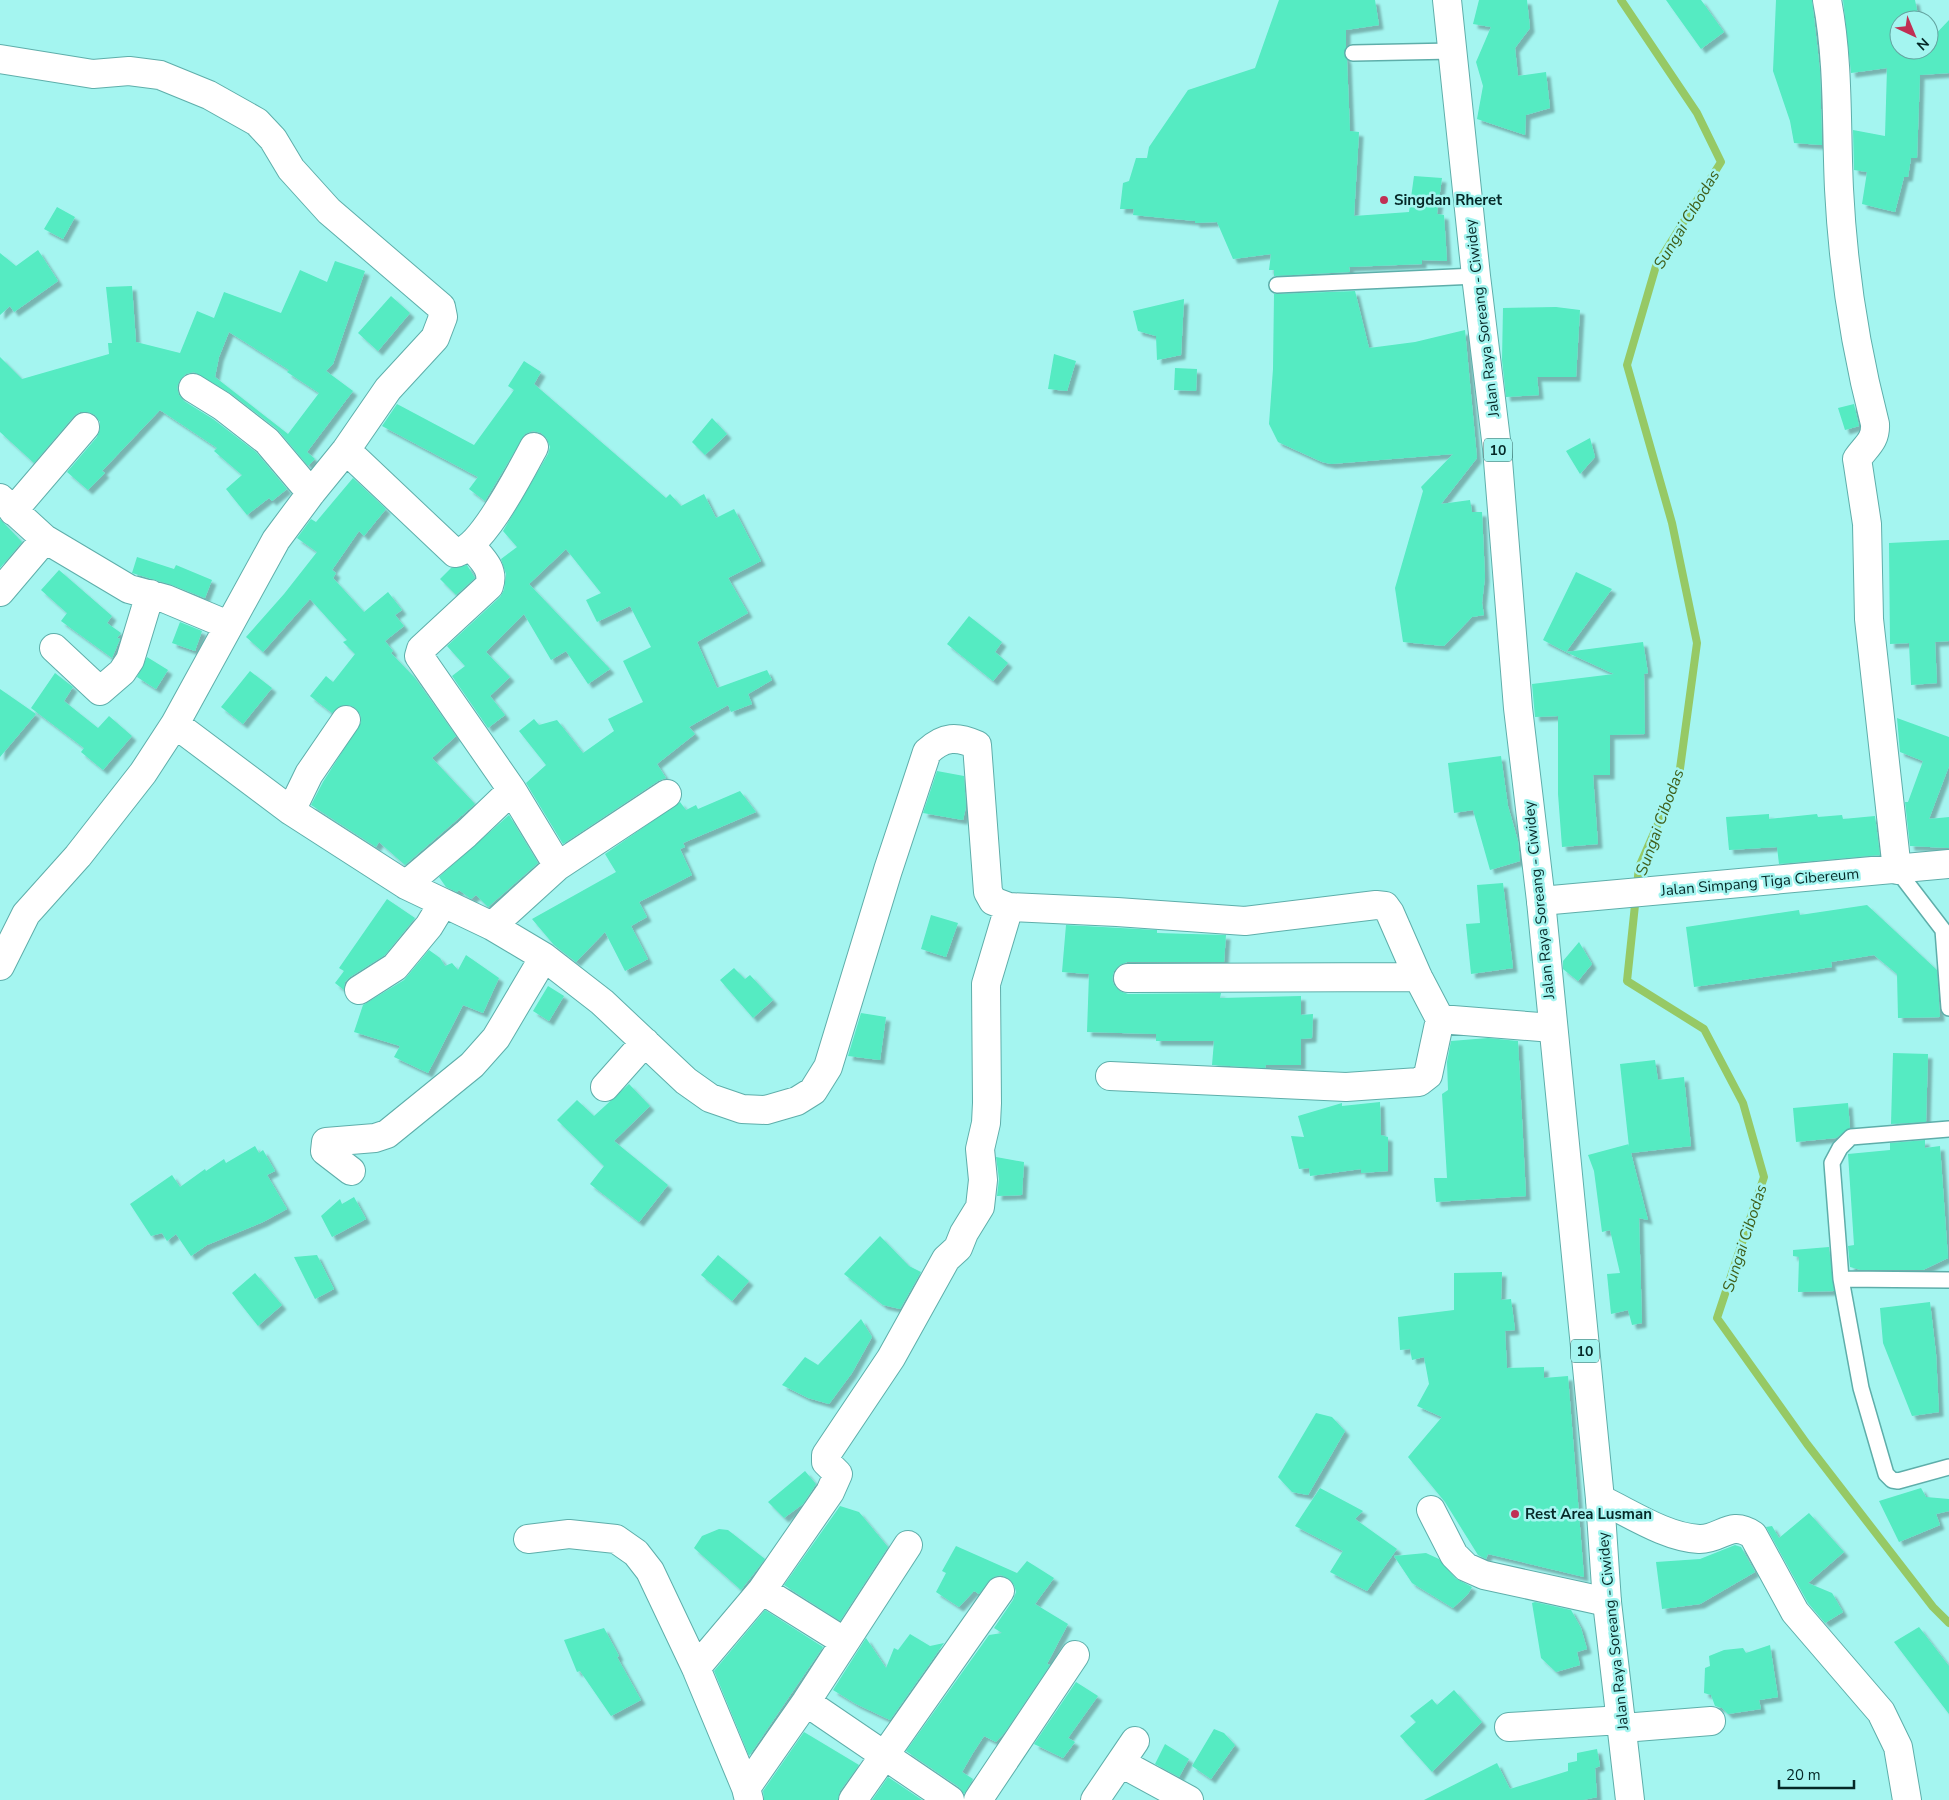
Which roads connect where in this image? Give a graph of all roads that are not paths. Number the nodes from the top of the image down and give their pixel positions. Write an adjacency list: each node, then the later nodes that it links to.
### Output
1 (1447, 0): 3 (main road, Jalan Raya Soreang - Ciwidey / 10)
2 (1827, 0): 27 (main road)
3 (1453, 50): 4 (lane); 6 (main road, Jalan Raya Soreang - Ciwidey / 10)
4 (1353, 53)
5 (0, 59): 11 (main road)
6 (1476, 276): 7 (lane); 29 (main road, Jalan Raya Soreang - Ciwidey / 10)
7 (1278, 285)
8 (193, 388): 12 (main road)
9 (85, 427): 13 (main road)
10 (534, 447): 15 (main road)
11 (346, 450): 12 (main road); 15 (main road)
12 (311, 493): 18 (main road)
13 (7, 505): 14 (main road)
14 (46, 539): 16 (main road); 17 (main road)
15 (471, 546): 22 (main road)
16 (0, 592)
17 (150, 594): 18 (main road); 19 (main road)
18 (228, 625): 21 (main road)
19 (54, 648)
20 (346, 720): 24 (main road)
21 (175, 724): 24 (main road); 35 (main road)
22 (512, 790): 26 (main road); 28 (main road)
23 (667, 794): 26 (main road)
24 (291, 812): 28 (main road)
25 (1949, 864): 27 (main road, Jalan Simpang Tiga Cibereum)
26 (558, 866): 32 (main road)
27 (1897, 870): 29 (main road, Jalan Simpang Tiga Cibereum); 33 (lane)
28 (406, 885): 30 (main road)
29 (1541, 901): 41 (main road, Jalan Raya Soreang - Ciwidey / 10)
30 (443, 903): 32 (main road); 38 (main road)
31 (1009, 907): 36 (main road); 42 (main road); 54 (main road)
32 (492, 926): 34 (main road)
33 (1946, 929): 39 (lane)
34 (544, 957): 42 (main road); 46 (main road)
35 (0, 966)
36 (1418, 977): 37 (main road); 40 (main road)
37 (1128, 978)
38 (359, 990)
39 (1949, 1008)
40 (1440, 1019): 41 (main road); 43 (main road)
41 (1553, 1028): 50 (main road, Jalan Raya Soreang - Ciwidey / 10)
42 (645, 1042): 44 (main road)
43 (1110, 1076)
44 (605, 1087)
45 (1949, 1129): 47 (lane)
46 (351, 1171)
47 (1841, 1279): 48 (lane); 49 (lane)
48 (1949, 1280)
49 (1949, 1467)
50 (1600, 1499): 56 (main road, Jalan Raya Soreang - Ciwidey / 10); 74 (main road)
51 (1431, 1510): 56 (main road)
52 (528, 1540): 59 (main road)
53 (908, 1544): 57 (main road)
54 (762, 1590): 57 (main road); 59 (main road)
55 (1000, 1592): 65 (main road)
56 (1607, 1602): 62 (main road, Jalan Raya Soreang - Ciwidey / 10)
57 (845, 1642): 60 (main road)
58 (1076, 1655): 70 (main road)
59 (696, 1668): 67 (main road)
60 (806, 1702): 65 (main road); 67 (main road)
61 (1711, 1721): 62 (main road)
62 (1622, 1724): 63 (main road); 73 (main road, Jalan Raya Soreang - Ciwidey / 10)
63 (1509, 1727)
64 (1135, 1741): 66 (main road)
65 (885, 1754): 68 (main road); 69 (main road)
66 (1121, 1763): 71 (main road); 72 (main road)
67 (748, 1794)
68 (853, 1800)
69 (950, 1800)
70 (978, 1800)
71 (1094, 1800)
72 (1189, 1800)
73 (1630, 1800)
74 (1906, 1800)

